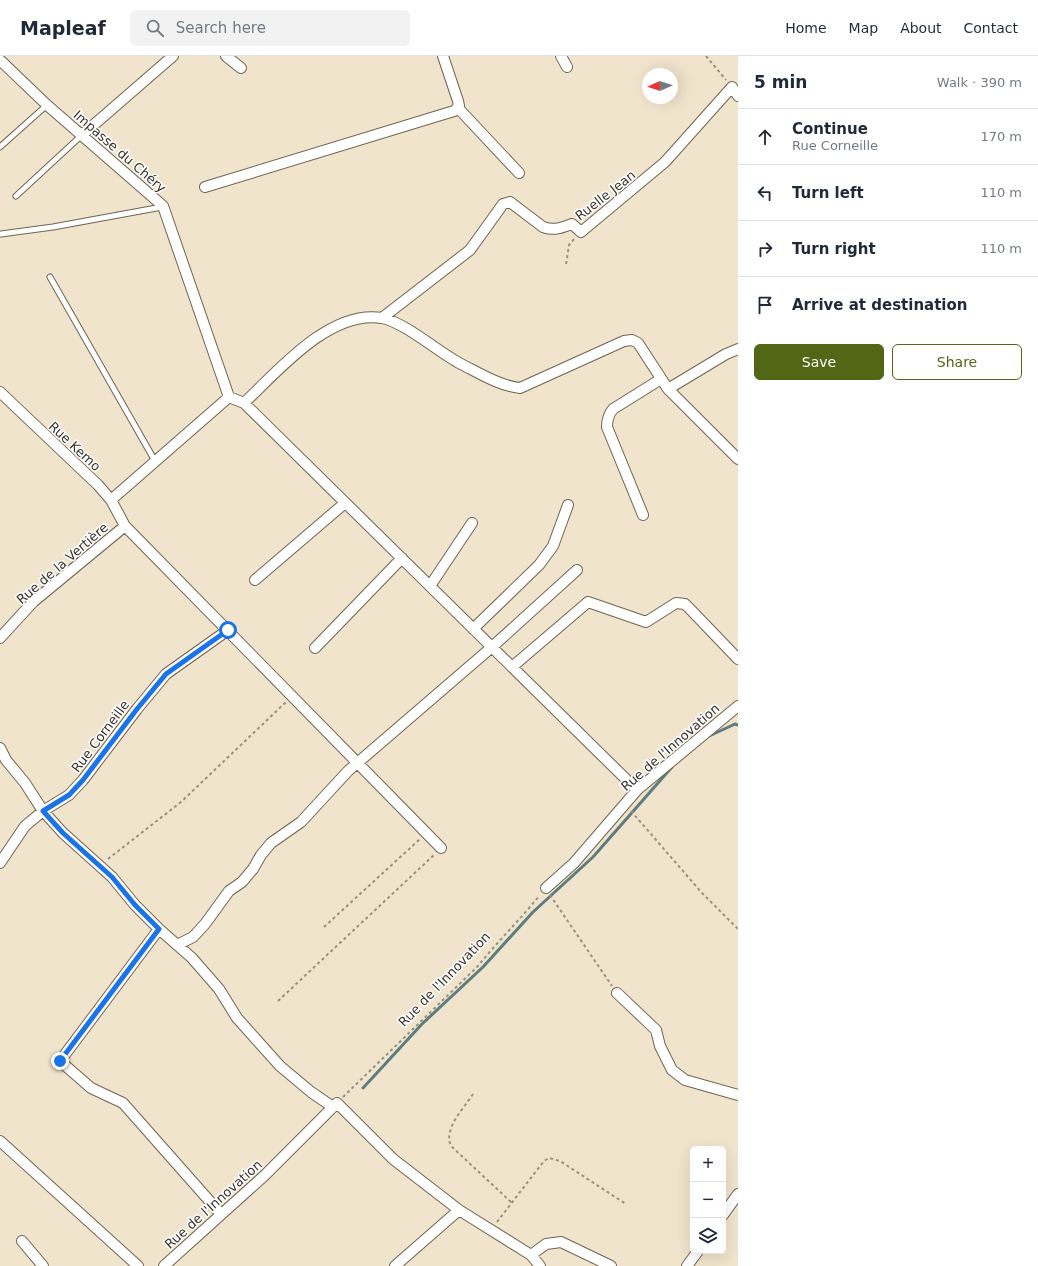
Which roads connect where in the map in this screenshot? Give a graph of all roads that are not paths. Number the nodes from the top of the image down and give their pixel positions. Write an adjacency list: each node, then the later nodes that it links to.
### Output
1 (173, 56): 11 (street)
2 (226, 56): 7 (street)
3 (443, 56): 10 (street)
4 (561, 56): 6 (street)
5 (0, 60): 9 (street, Impasse du Chéry)
6 (567, 67)
7 (241, 68)
8 (738, 96): 19 (street, Ruelle Jean)
9 (47, 105): 11 (street, Impasse du Chéry); 12 (lane)
10 (458, 105): 13 (street); 14 (street)
11 (82, 135): 15 (lane); 16 (street, Impasse du Chéry)
12 (0, 147)
13 (519, 173)
14 (205, 187)
15 (16, 196)
16 (163, 206): 17 (lane); 24 (street, Impasse du Chéry)
17 (1, 234)
18 (50, 277): 27 (lane)
19 (382, 318): 21 (street); 25 (street)
20 (738, 349): 22 (street)
21 (661, 379): 22 (street); 31 (street)
22 (668, 389): 26 (street)
23 (0, 392): 28 (street, Rue Kemo)
24 (228, 397): 25 (street); 27 (street)
25 (244, 403): 29 (street)
26 (738, 459)
27 (155, 461): 28 (street)
28 (111, 500): 33 (street, Rue Kemo)
29 (345, 503): 34 (street); 36 (street)
30 (568, 505): 38 (street)
31 (643, 515)
32 (472, 523): 37 (street)
33 (125, 526): 39 (street, Rue Kemo); 40 (street, Rue de la Vertière)
34 (402, 558): 37 (street); 42 (street)
35 (577, 570): 41 (street)
36 (256, 580)
37 (430, 586): 38 (street)
38 (473, 629): 41 (street)
39 (228, 630): 47 (street, Rue Kemo); 49 (street, Rue Corneille)
40 (0, 638)
41 (492, 647): 44 (street); 47 (street)
42 (315, 648)
43 (738, 659): 44 (street)
44 (512, 667): 48 (street)
45 (738, 706): 48 (street, Rue de l'Innovation)
46 (0, 748): 49 (street)
47 (359, 762): 50 (street, Rue Kemo); 54 (street)
48 (637, 790): 52 (street, Rue de l'Innovation)
49 (43, 811): 51 (street, Rue Corneille); 53 (street)
50 (441, 848)
51 (0, 863)
52 (546, 888)
53 (159, 929): 54 (street); 62 (street)
54 (177, 945): 57 (street)
55 (617, 993): 56 (street)
56 (738, 1095)
57 (335, 1105): 60 (street); 62 (street, Rue de l'Innovation)
58 (0, 1140): 67 (street)
59 (738, 1194): 61 (street)
60 (459, 1210): 65 (street); 69 (street)
61 (726, 1211)
62 (221, 1214): 68 (street, Rue de l'Innovation)
63 (22, 1241): 66 (street)
64 (696, 1254): 72 (street)
65 (531, 1255): 70 (street); 71 (street)
66 (43, 1266)
67 (138, 1266)
68 (164, 1266)
69 (395, 1266)
70 (540, 1266)
71 (612, 1266)
72 (687, 1266)

